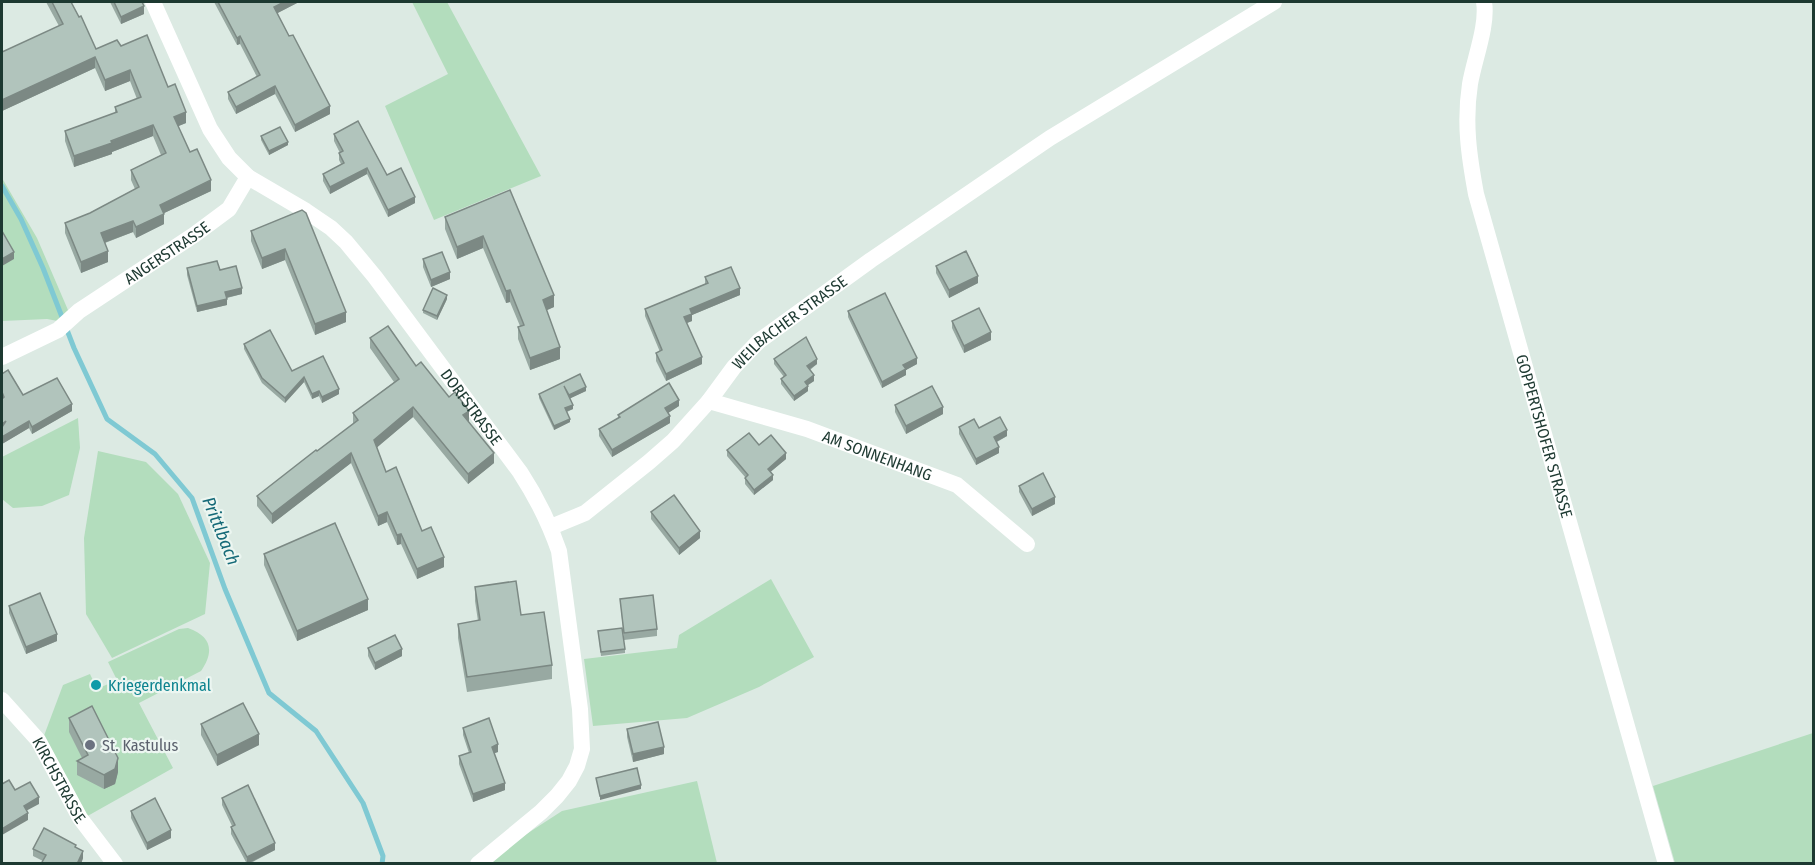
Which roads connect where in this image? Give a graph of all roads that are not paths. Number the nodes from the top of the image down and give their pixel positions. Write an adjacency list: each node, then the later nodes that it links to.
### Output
1 (153, 2): 4 (street, DORFSTRASSE)
2 (1274, 2): 6 (street, WEILBACHER STRASSE)
3 (1484, 2): 12 (street, GOPPERTSHOFER STRASSE)
4 (248, 177): 5 (street, ANGERSTRASSE); 7 (street, DORFSTRASSE)
5 (2, 357)
6 (709, 401): 7 (street, WEILBACHER STRASSE); 8 (street, AM SONNENHANG)
7 (550, 527): 11 (street, DORFSTRASSE)
8 (1027, 544)
9 (2, 700): 10 (street, KIRCHSTRASSE)
10 (115, 864)
11 (478, 864)
12 (1666, 864)

